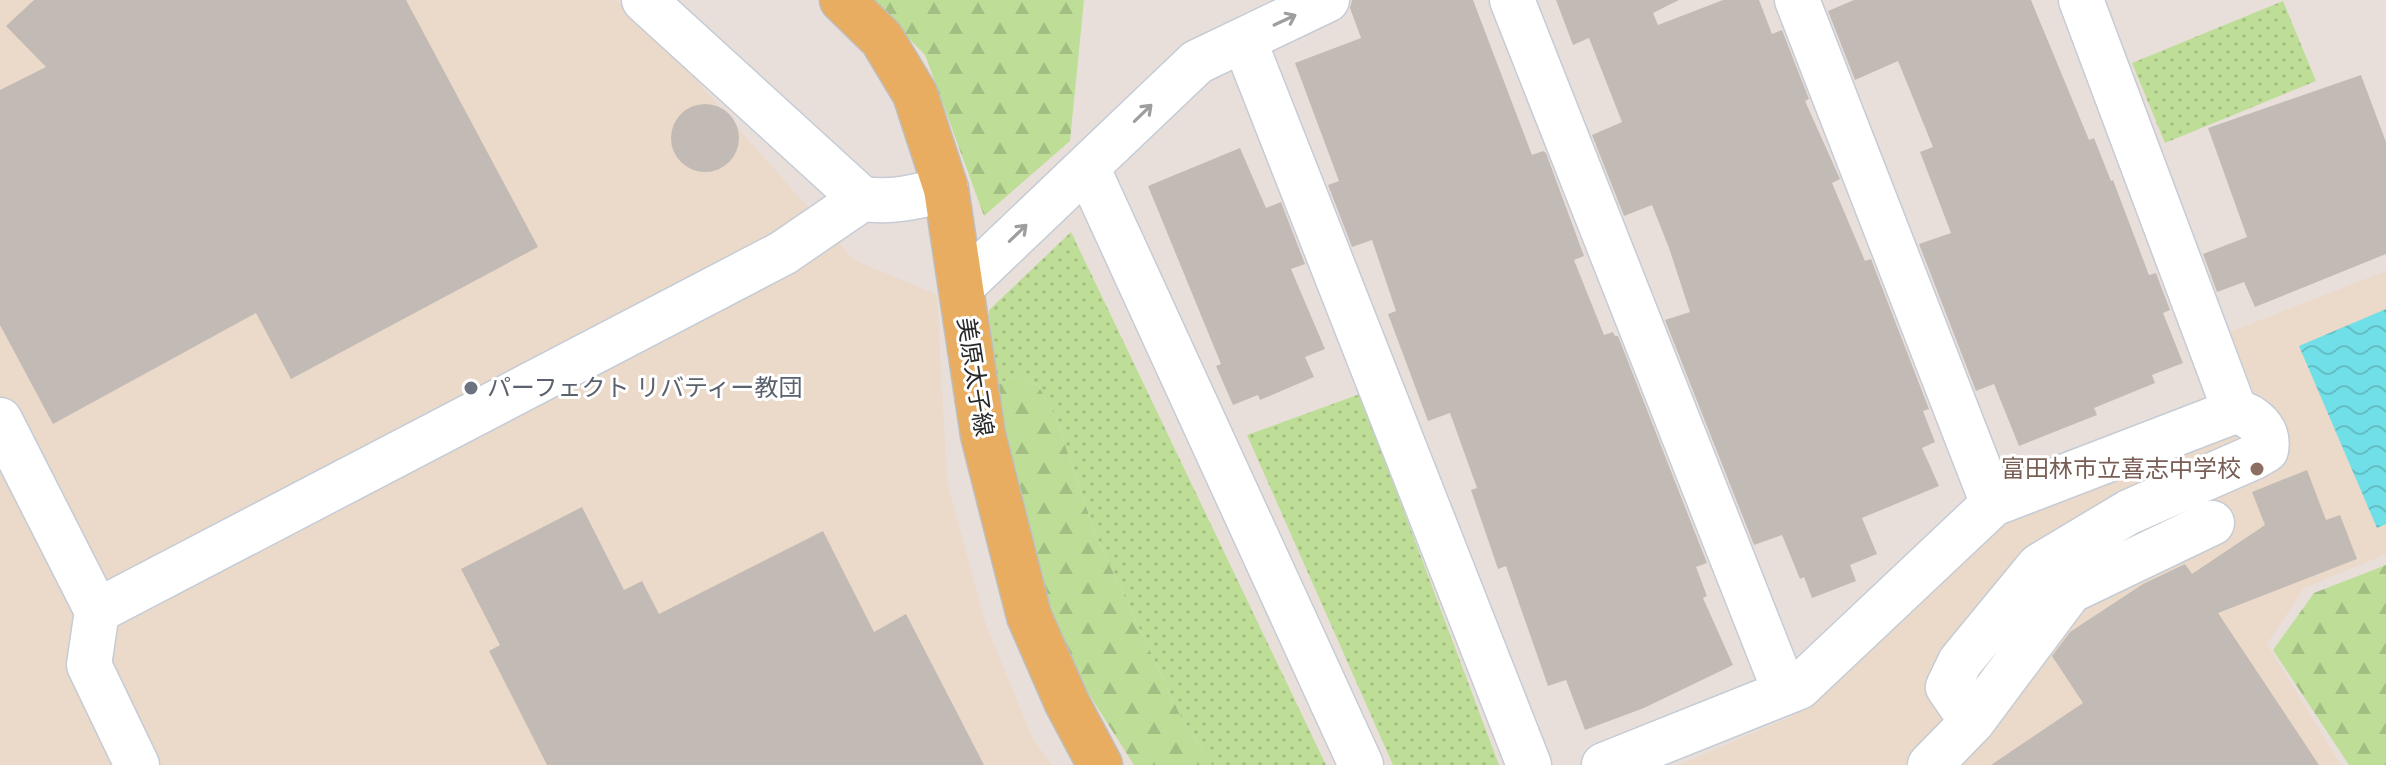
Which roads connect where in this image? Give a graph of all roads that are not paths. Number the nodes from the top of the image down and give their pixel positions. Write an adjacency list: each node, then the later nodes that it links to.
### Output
1 (644, 0): 10 (street)
2 (842, 0): 9 (main road, 美原太子線)
3 (1327, 0): 7 (street, one-way to 3)
4 (1512, 0): 17 (street)
5 (1797, 0): 14 (street)
6 (2081, 0): 12 (street)
7 (1244, 40): 8 (street, one-way to 7); 22 (street)
8 (1087, 167): 11 (street, one-way to 8); 21 (street)
9 (946, 189): 10 (street); 11 (main road, 美原太子線)
10 (862, 199): 16 (street)
11 (961, 287): 20 (main road, 美原太子線)
12 (2235, 411): 14 (street); 18 (street)
13 (0, 420): 16 (street)
14 (1993, 504): 17 (street)
15 (2212, 523): 18 (street)
16 (97, 611): 19 (street)
17 (1785, 692): 23 (street)
18 (1972, 722): 24 (street)
19 (137, 765)
20 (1100, 765)
21 (1361, 765)
22 (1529, 765)
23 (1604, 765)
24 (1930, 765)

